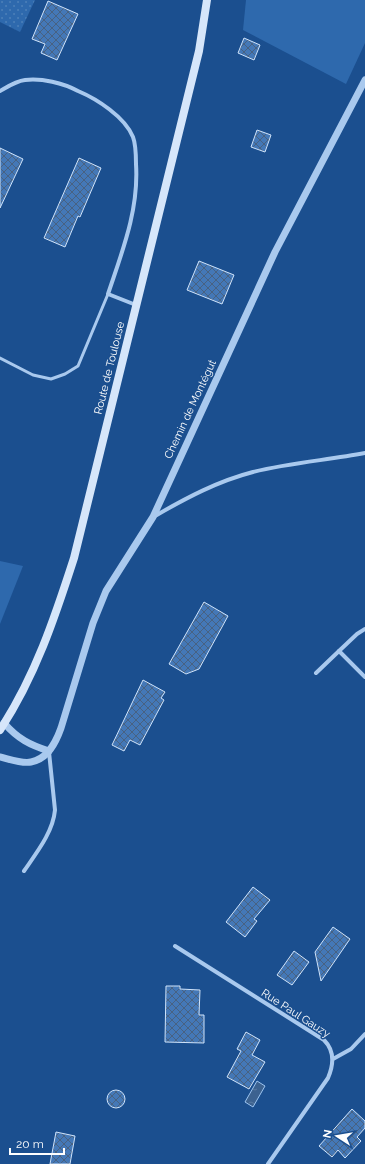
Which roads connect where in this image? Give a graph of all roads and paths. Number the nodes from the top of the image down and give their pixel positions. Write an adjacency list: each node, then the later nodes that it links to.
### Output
1 (207, 0): 5 (main road, Route de Toulouse)
2 (365, 80): 8 (street, Chemin de Montégut)
3 (0, 91): 4 (street)
4 (108, 294): 5 (street); 6 (lane)
5 (136, 305): 13 (main road, Route de Toulouse)
6 (0, 358)
7 (365, 453): 8 (street)
8 (153, 517): 14 (street, Chemin de Montégut)
9 (365, 629): 10 (street)
10 (339, 651): 11 (street); 12 (street)
11 (316, 673)
12 (365, 677)
13 (2, 726): 14 (street)
14 (49, 751): 15 (street, Chemin de Montégut); 16 (street)
15 (0, 757)
16 (24, 871)
17 (175, 946): 19 (street, Rue Paul Gauzy)
18 (365, 1034): 19 (street)
19 (333, 1059): 20 (street)
20 (268, 1164)

